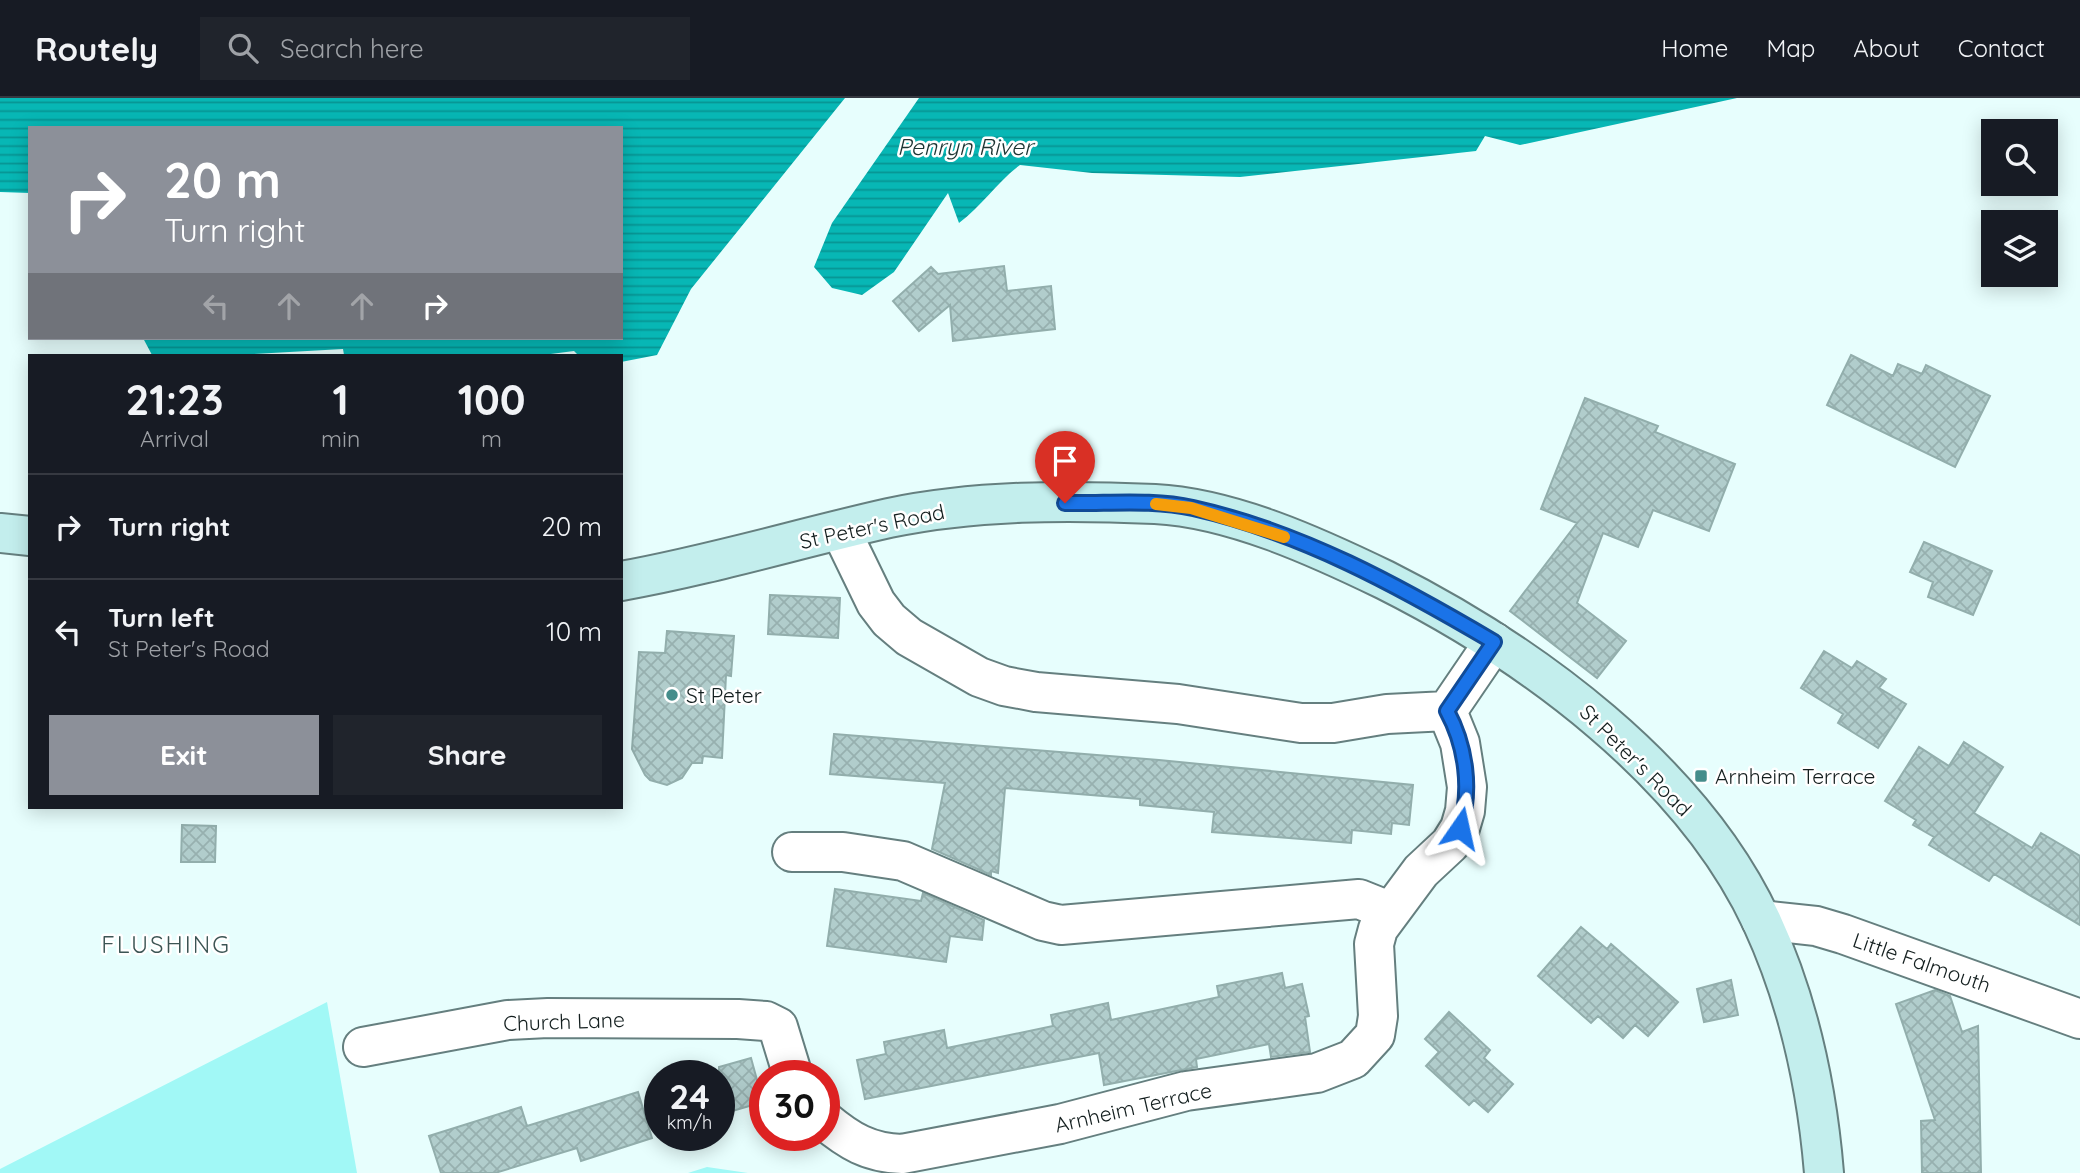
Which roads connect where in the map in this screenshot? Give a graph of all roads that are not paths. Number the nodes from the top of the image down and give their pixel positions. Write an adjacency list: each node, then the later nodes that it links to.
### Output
1 (841, 531): 4 (street, St Peter's Road); 5 (street, St Peter's Road); 6 (street)
2 (0, 533): 3 (street)
3 (28, 536)
4 (623, 581)
5 (1494, 642): 6 (street); 9 (street, St Peter's Road)
6 (1447, 711): 8 (street, Arnheim Terrace)
7 (792, 852): 8 (street)
8 (1389, 911): 13 (street, Arnheim Terrace)
9 (1761, 920): 10 (street, Little Falmouth); 14 (street, St Peter's Road)
10 (2080, 1019)
11 (363, 1047): 12 (street, Church Lane)
12 (788, 1060)
13 (840, 1131)
14 (1824, 1173)

